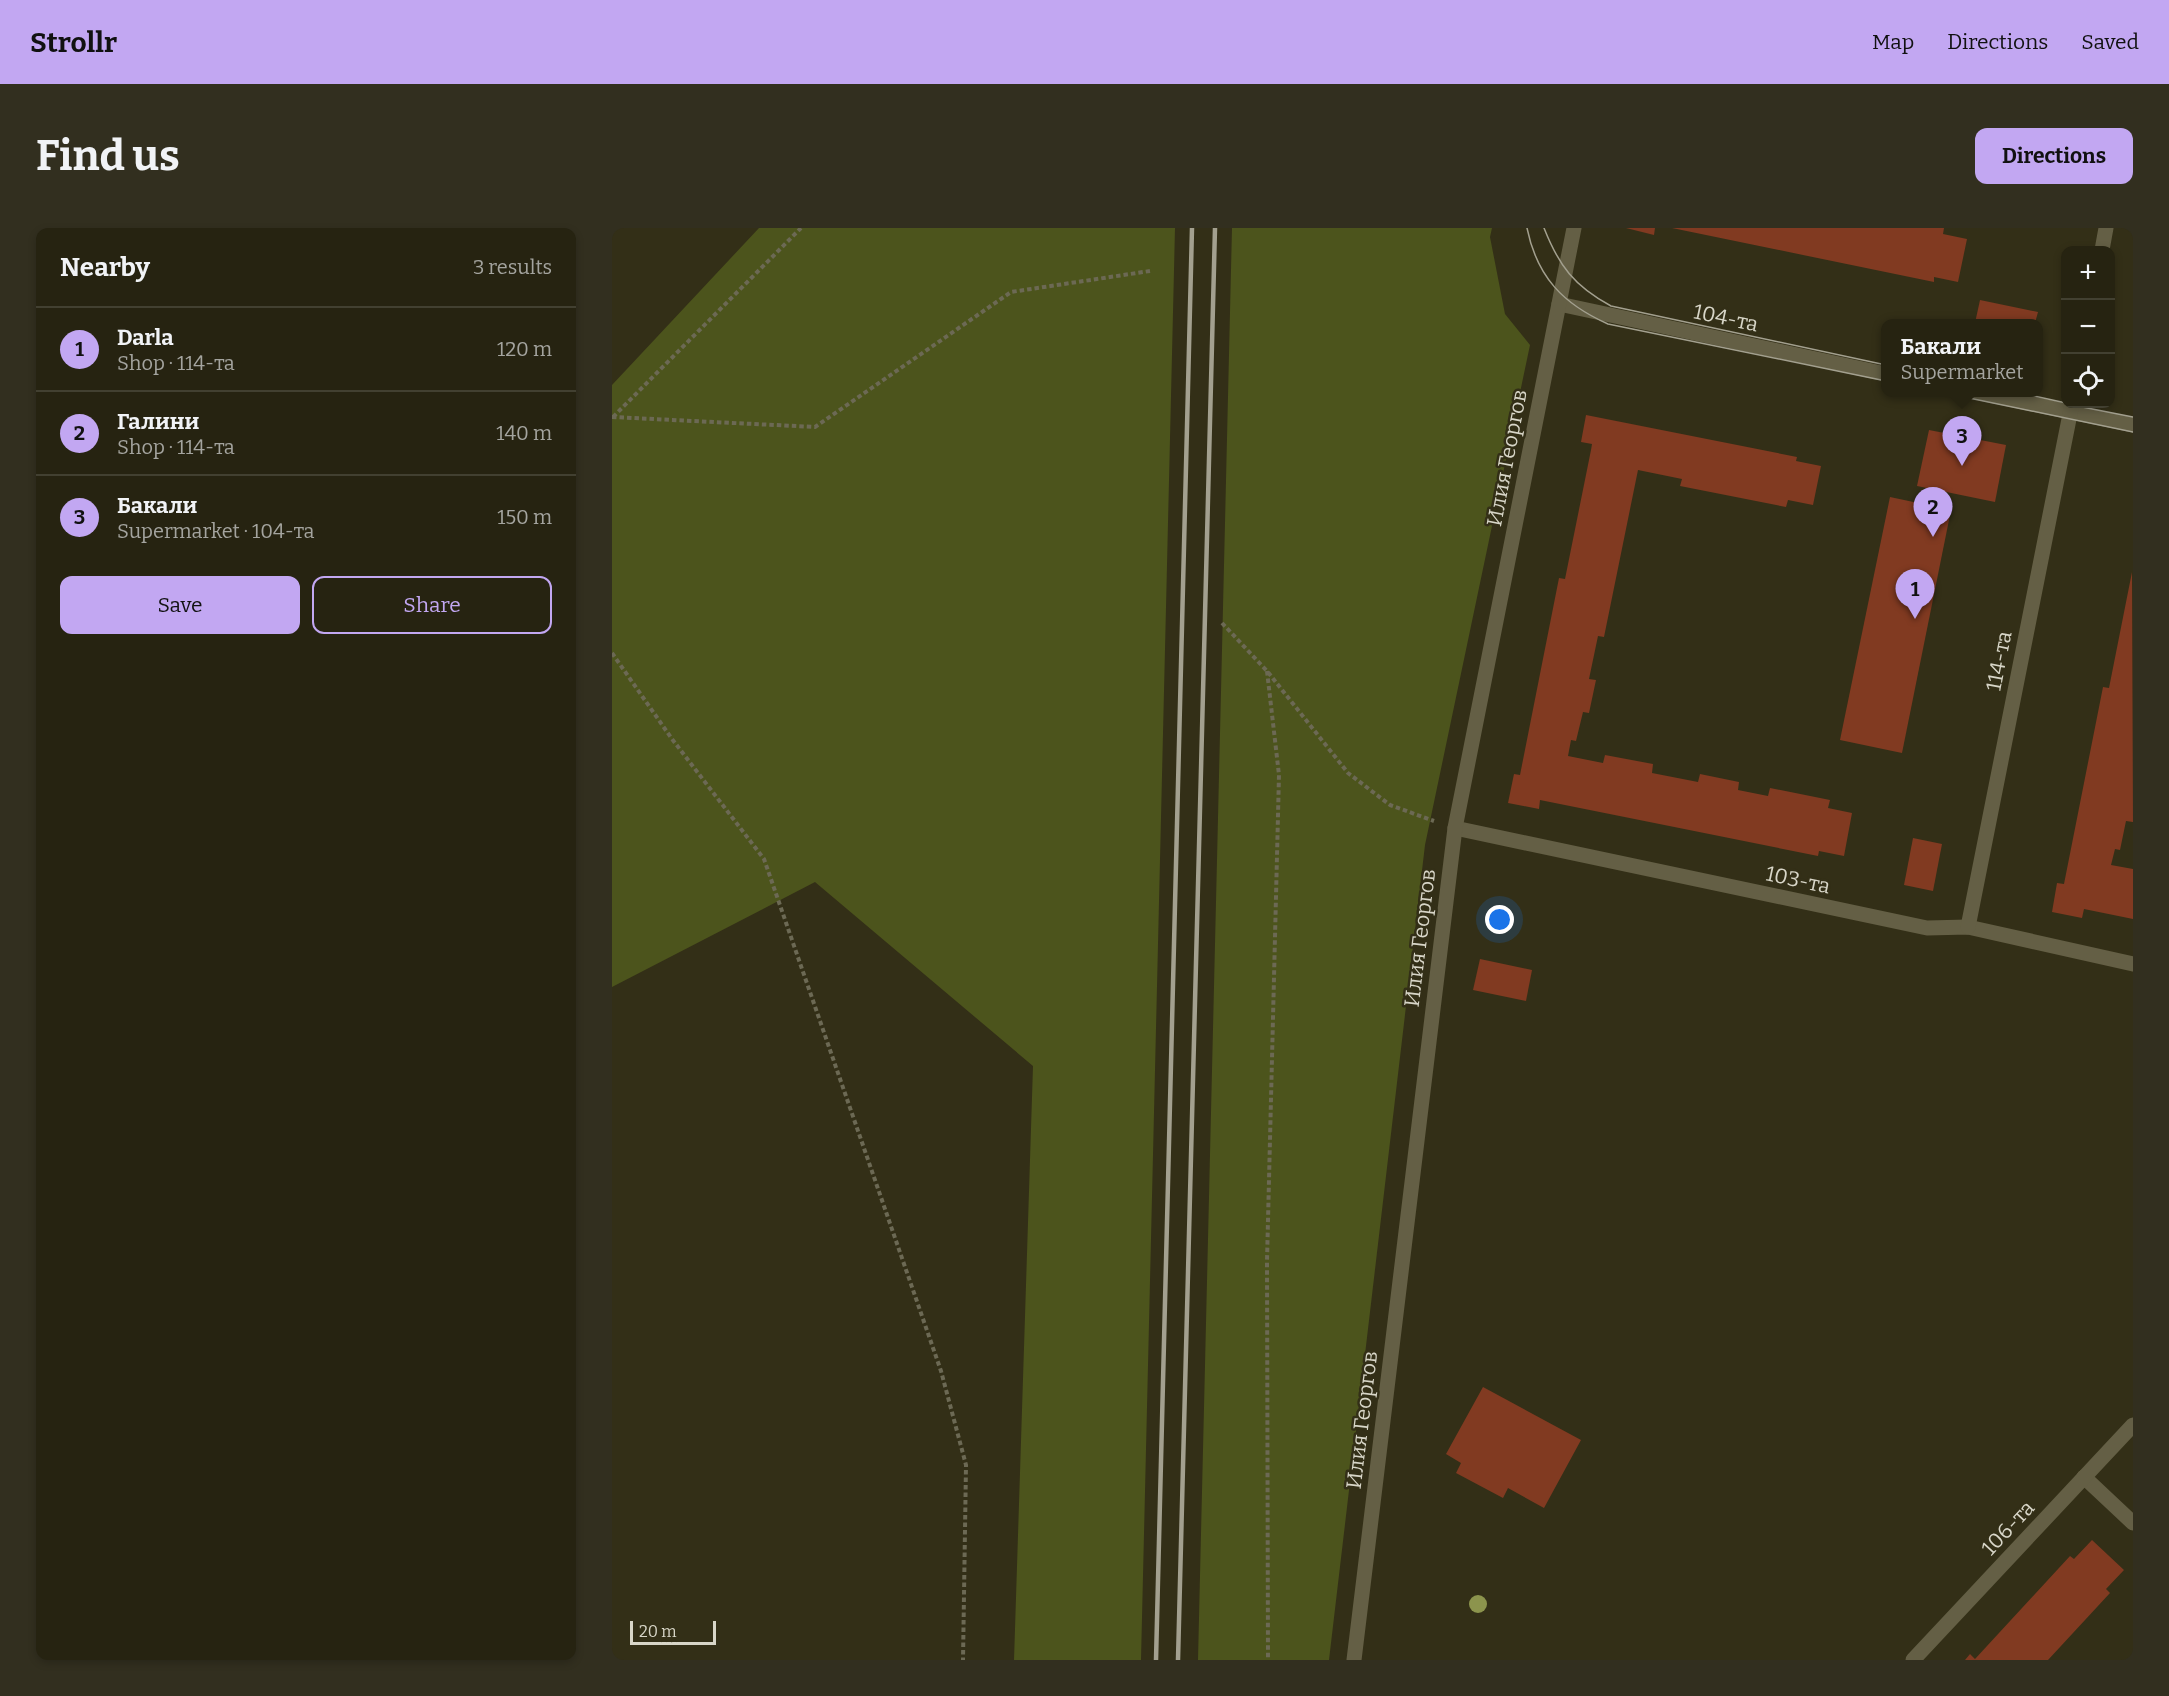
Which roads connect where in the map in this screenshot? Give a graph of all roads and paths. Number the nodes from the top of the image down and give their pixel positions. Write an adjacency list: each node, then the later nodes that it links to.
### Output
1 (801, 228): 11 (path)
2 (1574, 228): 6 (street, Илия Георгов)
3 (2106, 228): 4 (street)
4 (2103, 246)
5 (1150, 271): 11 (path)
6 (1559, 304): 7 (street, 104-та); 16 (street, Илия Георгов)
7 (1881, 373)
8 (2001, 397): 9 (street)
9 (2061, 406)
10 (2071, 408): 12 (street); 17 (street, 114-та)
11 (612, 417)
12 (2133, 425)
13 (1222, 623): 15 (path)
14 (612, 653): 22 (path)
15 (1267, 671): 16 (path); 23 (path)
16 (1455, 828): 17 (street, 103-та); 24 (street, Илия Георгов)
17 (1968, 927): 18 (street, 103-та)
18 (2133, 964)
19 (2133, 1425): 20 (street, 106-та)
20 (2084, 1478): 21 (street); 25 (street, 106-та)
21 (2133, 1523)
22 (963, 1660)
23 (1268, 1660)
24 (1354, 1660)
25 (1913, 1660)

